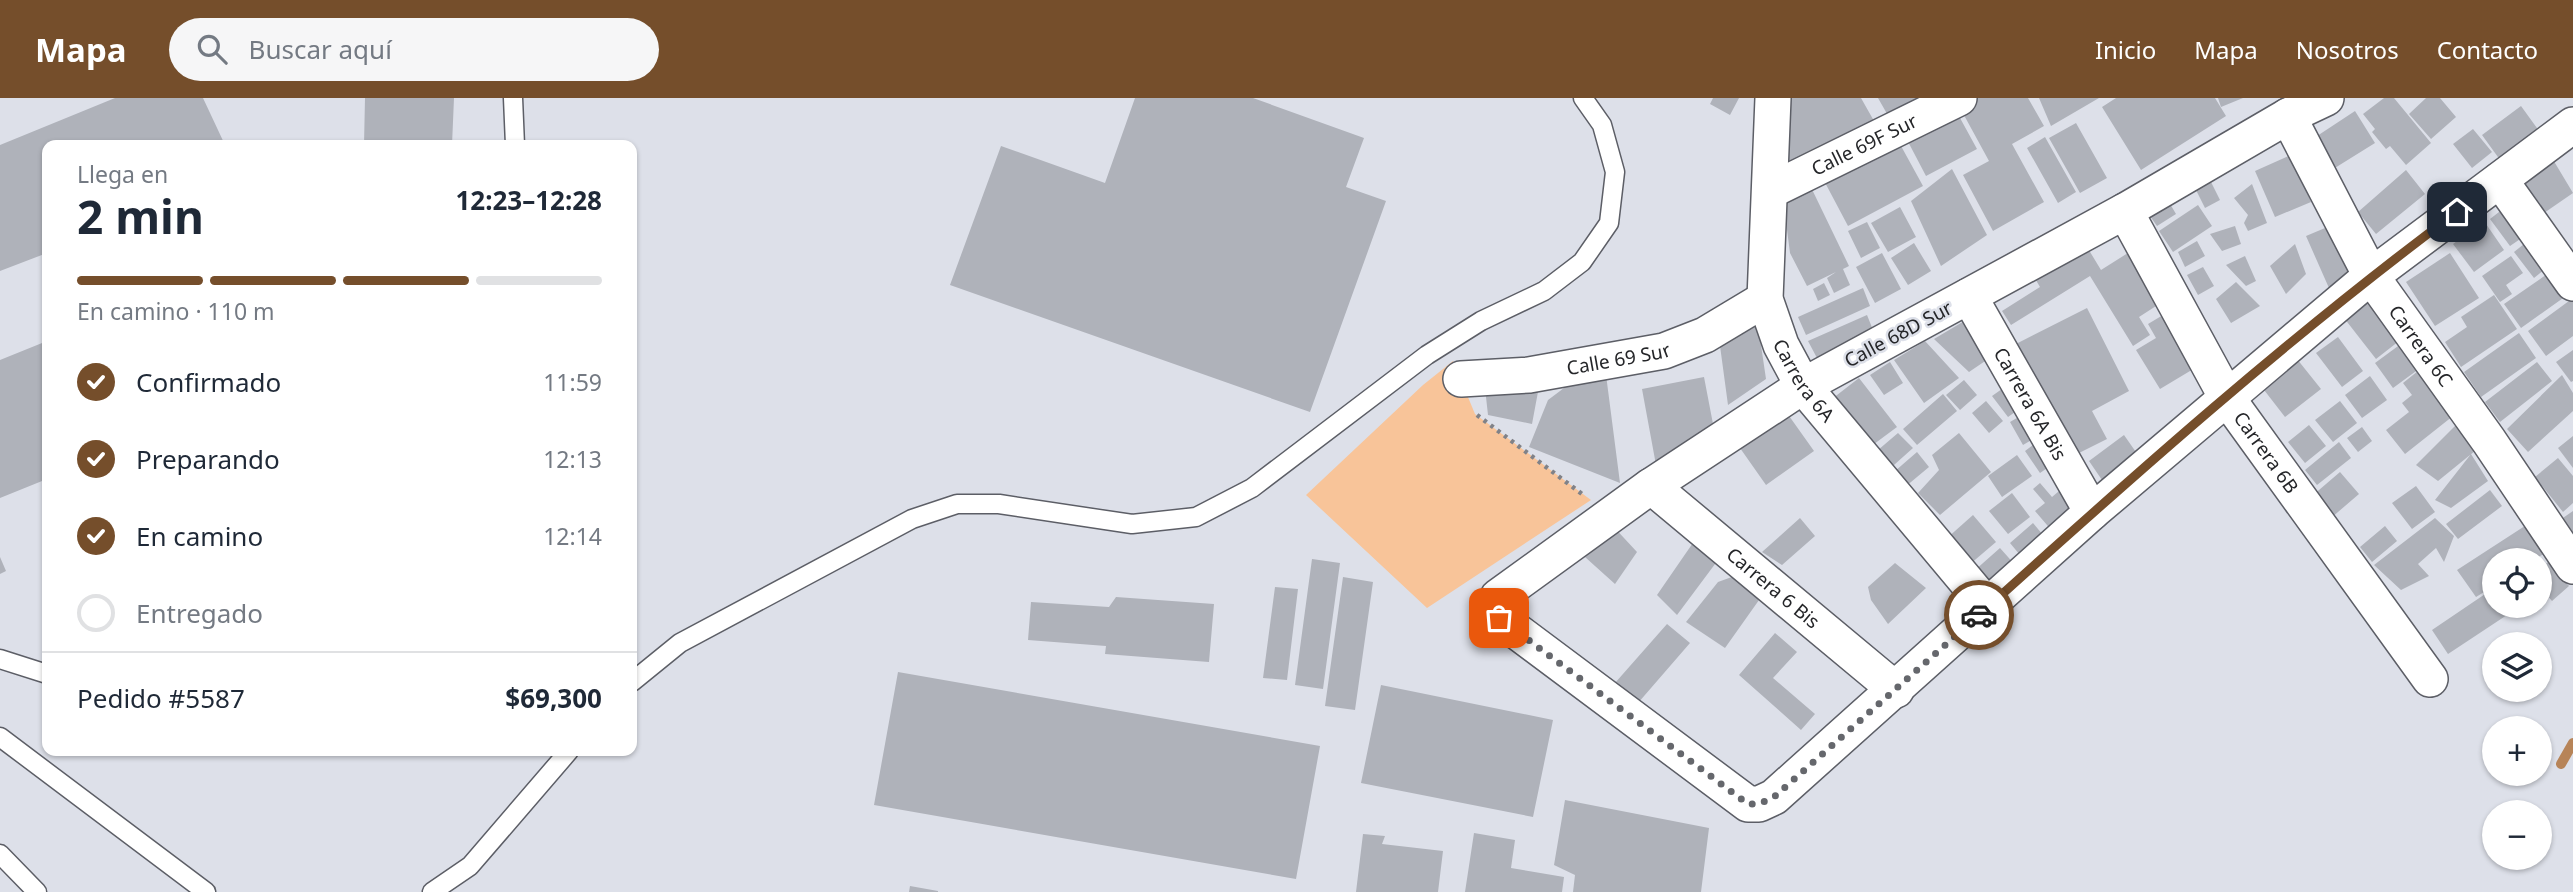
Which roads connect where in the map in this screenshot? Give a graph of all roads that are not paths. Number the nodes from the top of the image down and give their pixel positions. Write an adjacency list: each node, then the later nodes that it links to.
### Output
1 (513, 98): 8 (lane)
2 (1583, 98): 25 (lane)
3 (1773, 98): 10 (street, Carrera 6A)
4 (1959, 98): 10 (street, Calle 69F Sur)
5 (2326, 98): 6 (street, Calle 68D Sur)
6 (2287, 116): 11 (street, Calle 68D Sur); 12 (street, Carrera 6C)
7 (2573, 125): 9 (street)
8 (515, 140)
9 (2500, 180): 12 (street); 13 (street)
10 (1770, 191): 15 (street, Carrera 6A)
11 (2125, 211): 14 (street, Calle 68D Sur); 18 (street, Carrera 6B)
12 (2371, 276): 18 (street); 21 (street, Carrera 6C)
13 (2573, 283)
14 (1969, 296): 17 (street, Calle 68D Sur); 20 (street, Carrera 6A Bis)
15 (1765, 299): 16 (street, Calle 69 Sur); 17 (street, Carrera 6A)
16 (1461, 379)
17 (1802, 386): 19 (street, Calle 68D Sur); 22 (street, Carrera 6A)
18 (2227, 398): 20 (street); 26 (street, Carrera 6B)
19 (1651, 486): 27 (street, Carrera 6 Bis); 27 (street, Calle 68D Sur)
20 (2092, 512): 22 (street)
21 (2573, 566)
22 (1988, 607): 27 (street)
23 (0, 659): 24 (lane)
24 (42, 672)
25 (637, 678)
26 (2430, 679)
27 (1896, 690)
28 (0, 737): 32 (lane)
29 (565, 756): 33 (lane)
30 (0, 854): 31 (lane)
31 (37, 892)
32 (206, 892)
33 (432, 892)

